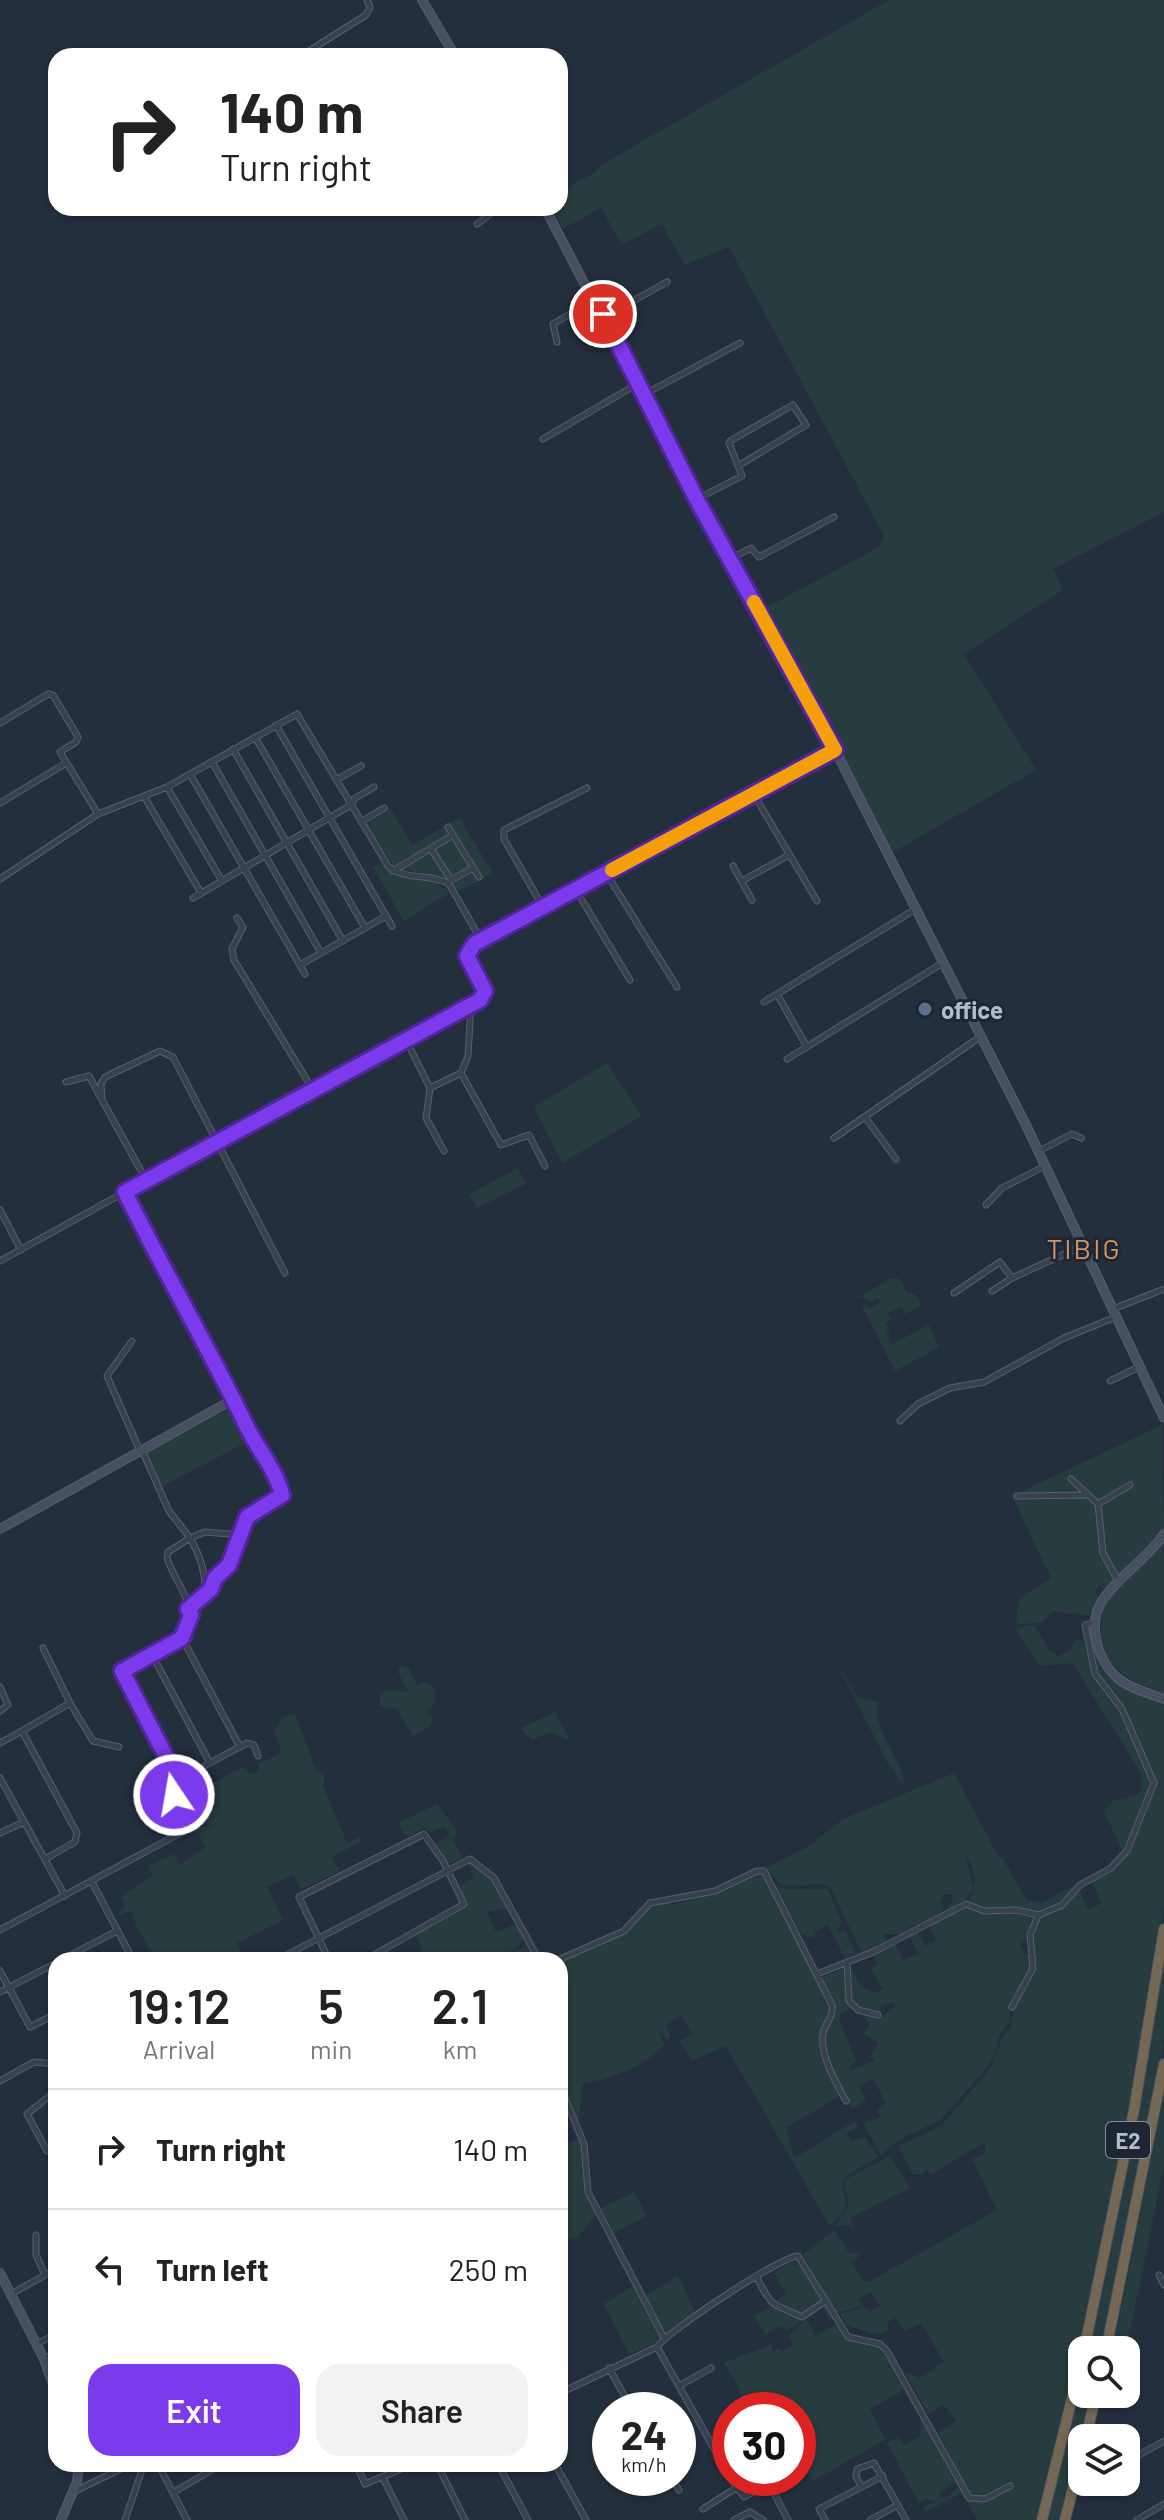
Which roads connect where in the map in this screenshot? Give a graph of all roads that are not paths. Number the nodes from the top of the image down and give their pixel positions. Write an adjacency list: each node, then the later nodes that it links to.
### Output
1 (367, 0): 3 (street)
2 (422, 0): 4 (street)
3 (314, 48)
4 (450, 48)
5 (488, 216): 7 (street)
6 (549, 216): 9 (street)
7 (477, 224)
8 (667, 282): 10 (street)
9 (595, 299): 10 (street); 11 (street)
10 (604, 317): 13 (street)
11 (557, 342)
12 (740, 343): 14 (street)
13 (639, 383): 14 (street); 15 (street)
14 (645, 394): 17 (street)
15 (543, 439)
16 (738, 466): 16 (street); 17 (street)
17 (697, 500): 19 (street)
18 (834, 517): 19 (street)
19 (730, 559): 24 (street)
20 (0, 723): 26 (street)
21 (276, 725): 22 (street); 29 (street); 39 (street)
22 (255, 737): 23 (street); 42 (street)
23 (233, 749): 25 (street); 44 (street)
24 (835, 750): 33 (street); 64 (street)
25 (212, 762): 28 (street); 46 (street)
26 (66, 763): 35 (street); 38 (street)
27 (361, 766): 29 (street)
28 (190, 774): 30 (street); 49 (street)
29 (336, 780): 36 (street)
30 (167, 787): 34 (street); 55 (street)
31 (374, 787): 36 (street)
32 (587, 788): 63 (street)
33 (753, 793): 47 (street); 52 (street)
34 (145, 798): 38 (street); 59 (street)
35 (0, 803)
36 (351, 805): 39 (street); 40 (street)
37 (384, 808): 40 (street)
38 (98, 814): 54 (street)
39 (329, 818): 42 (street); 65 (street)
40 (361, 822): 51 (street)
41 (448, 827): 43 (street)
42 (308, 830): 44 (street); 68 (street)
43 (453, 835): 45 (street); 50 (street)
44 (286, 843): 46 (street); 70 (street)
45 (431, 849): 51 (street); 56 (street)
46 (266, 855): 49 (street); 71 (street)
47 (789, 855): 57 (street); 62 (street)
48 (733, 866): 57 (street)
49 (244, 868): 55 (street); 73 (street)
50 (473, 868): 53 (street); 56 (street)
51 (393, 871): 56 (street)
52 (606, 873): 58 (street); 76 (street)
53 (479, 877)
54 (0, 879)
55 (222, 881): 59 (street)
56 (449, 881): 69 (street)
57 (742, 881): 61 (street)
58 (576, 890): 63 (street); 75 (street)
59 (201, 893): 60 (street)
60 (193, 898)
61 (752, 900)
62 (817, 901)
63 (543, 907): 69 (street)
64 (914, 910): 72 (street); 77 (street)
65 (386, 916): 67 (street); 68 (street)
66 (237, 918): 87 (street)
67 (392, 926)
68 (365, 928): 70 (street)
69 (481, 940): 79 (street)
70 (343, 941): 71 (street)
71 (321, 953): 73 (street)
72 (941, 964): 80 (street); 82 (street)
73 (300, 965): 74 (street)
74 (305, 974)
75 (630, 980)
76 (677, 987)
77 (777, 994): 78 (street); 82 (street)
78 (764, 1002)
79 (471, 1005): 81 (street); 84 (street)
80 (980, 1037): 89 (street); 94 (street)
81 (406, 1040): 86 (street); 87 (street)
82 (807, 1047): 83 (street)
83 (787, 1059)
84 (461, 1073): 86 (street); 96 (street)
85 (66, 1082): 88 (street)
86 (430, 1088): 93 (street)
87 (314, 1090): 92 (street)
88 (102, 1098): 92 (street); 98 (street)
89 (865, 1117): 90 (street); 95 (street)
90 (834, 1138)
91 (1081, 1138): 94 (street)
92 (217, 1143): 98 (street); 105 (street)
93 (444, 1151)
94 (1038, 1151): 97 (street)
95 (896, 1159)
96 (545, 1166)
97 (1045, 1166): 100 (street); 102 (street)
98 (147, 1181): 99 (street)
99 (125, 1192): 103 (street); 114 (street)
100 (986, 1205)
101 (0, 1210): 103 (street)
102 (1082, 1246): 106 (street); 110 (street)
103 (21, 1250): 104 (street)
104 (0, 1261)
105 (285, 1273)
106 (1012, 1278): 108 (street); 109 (street)
107 (1164, 1289): 110 (street)
108 (992, 1291)
109 (954, 1293)
110 (1114, 1313): 112 (street); 116 (street)
111 (132, 1341): 117 (street)
112 (1139, 1367): 113 (street); 115 (street)
113 (1110, 1381)
114 (234, 1399): 117 (street); 125 (street)
115 (1164, 1418)
116 (900, 1421)
117 (141, 1450): 123 (street); 126 (street)
118 (1071, 1479): 120 (street)
119 (1130, 1485): 122 (street)
120 (1088, 1495): 121 (street); 122 (street)
121 (1017, 1496)
122 (1098, 1504): 127 (street)
123 (0, 1529)
124 (1164, 1534): 127 (street)
125 (242, 1535): 126 (street); 128 (street)
126 (190, 1538): 128 (street); 129 (street)
127 (1118, 1582): 130 (street)
128 (205, 1592): 129 (street)
129 (188, 1609): 131 (street)
130 (1095, 1624): 135 (street); 152 (street)
131 (182, 1638): 133 (street); 141 (street)
132 (43, 1648): 136 (street)
133 (151, 1653): 143 (street); 145 (street)
134 (0, 1687): 137 (street)
135 (1164, 1699)
136 (70, 1703): 138 (street); 140 (street)
137 (0, 1711)
138 (22, 1731): 139 (street); 148 (street)
139 (0, 1743)
140 (119, 1747)
141 (240, 1747): 142 (street); 143 (street)
142 (258, 1756)
143 (210, 1763): 145 (street)
144 (0, 1778): 146 (street)
145 (178, 1780): 150 (street)
146 (24, 1822): 147 (street); 148 (street)
147 (0, 1833)
148 (45, 1859): 151 (street)
149 (446, 1869): 156 (street); 156 (street); 161 (street); 162 (street)
150 (92, 1882): 151 (street); 155 (street)
151 (65, 1896): 154 (street)
152 (1039, 1915): 164 (street); 170 (street)
153 (1164, 1929): 189 (highway, E2)
154 (0, 1930)
155 (117, 1931): 157 (street); 158 (street)
156 (317, 1938): 159 (street); 160 (street)
157 (76, 1952)
158 (129, 1952)
159 (292, 1952)
160 (325, 1952)
161 (379, 1952)
162 (534, 1952)
163 (568, 1956): 167 (street)
164 (847, 1963): 167 (street); 171 (street)
165 (48, 1967): 168 (street)
166 (0, 1971): 168 (street)
167 (817, 1974): 177 (street)
168 (9, 1987): 169 (street); 172 (street)
169 (0, 1992)
170 (1012, 2007)
171 (878, 2015)
172 (48, 2018)
173 (1164, 2064): 190 (highway, E2)
174 (48, 2065): 175 (street)
175 (0, 2081)
176 (48, 2097): 179 (street)
177 (846, 2101)
178 (568, 2105): 192 (street)
179 (48, 2151)
180 (36, 2235): 183 (street)
181 (0, 2273): 187 (street)
182 (48, 2273): 183 (street)
183 (45, 2275): 187 (street)
184 (1159, 2275): 186 (street)
185 (757, 2278): 188 (street); 188 (street); 192 (street)
186 (1164, 2285)
187 (11, 2294): 193 (street)
188 (825, 2302): 219 (street)
189 (1087, 2336)
190 (1109, 2336)
191 (48, 2338): 193 (street)
192 (664, 2338): 194 (street)
193 (37, 2344): 196 (street)
194 (657, 2347): 197 (street); 200 (street)
195 (48, 2357): 196 (street)
196 (44, 2359): 199 (street)
197 (609, 2368): 201 (street); 202 (street)
198 (711, 2368): 200 (street)
199 (48, 2370)
200 (679, 2386): 205 (street)
201 (568, 2389)
202 (622, 2392)
203 (1070, 2408): 242 (highway)
204 (1164, 2441): 206 (street)
205 (712, 2446)
206 (1140, 2454)
207 (77, 2472): 222 (street)
208 (115, 2472): 222 (street)
209 (141, 2472): 231 (street)
210 (163, 2472): 221 (street)
211 (208, 2472): 221 (street)
212 (360, 2472): 218 (street)
213 (396, 2472): 218 (street)
214 (440, 2472): 229 (street)
215 (502, 2472): 234 (street)
216 (559, 2472): 235 (street)
217 (883, 2476): 220 (street); 220 (street); 227 (street)
218 (383, 2478): 233 (street)
219 (1010, 2486)
220 (861, 2487): 239 (street)
221 (174, 2492): 232 (street)
222 (72, 2493): 230 (street)
223 (723, 2496): 228 (street)
224 (776, 2496): 238 (street)
225 (1071, 2496): 243 (highway)
226 (1164, 2504): 244 (street)
227 (898, 2505): 240 (street); 241 (street)
228 (703, 2509)
229 (461, 2519)
230 (61, 2520)
231 (125, 2520)
232 (187, 2520)
233 (404, 2520)
234 (528, 2520)
235 (586, 2520)
236 (734, 2520): 237 (street)
237 (763, 2520)
238 (788, 2520)
239 (825, 2520)
240 (870, 2520)
241 (906, 2520)
242 (1042, 2520)
243 (1065, 2520)
244 (1137, 2520)

